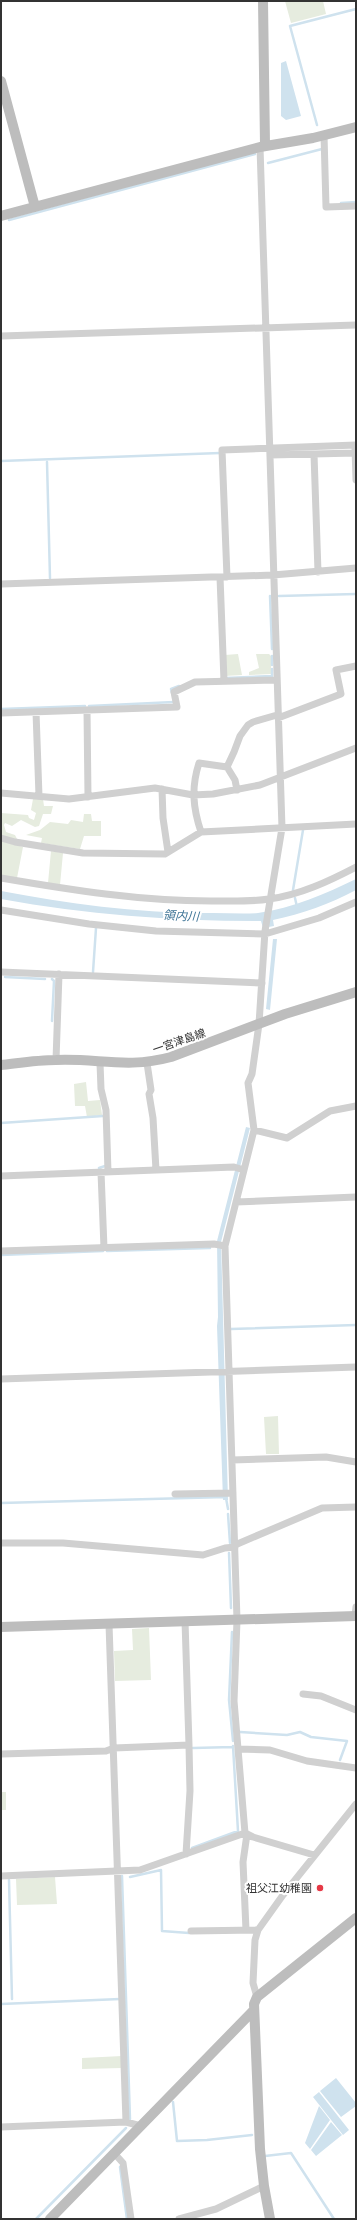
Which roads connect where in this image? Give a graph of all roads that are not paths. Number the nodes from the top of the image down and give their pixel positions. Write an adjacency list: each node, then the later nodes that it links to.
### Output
1 (263, 1): 5 (street)
2 (1, 81): 7 (street)
3 (356, 127): 4 (street)
4 (324, 135): 5 (street); 6 (street)
5 (263, 146): 7 (street); 10 (street)
6 (356, 206)
7 (34, 207): 8 (street)
8 (1, 216)
9 (356, 325): 10 (street)
10 (266, 328): 11 (street); 13 (street)
11 (1, 336)
12 (355, 449): 13 (street); 14 (street); 15 (street)
13 (270, 452): 14 (street); 18 (street); 19 (street)
14 (314, 454): 17 (street)
15 (356, 480)
16 (356, 568): 17 (street)
17 (318, 572): 18 (street)
18 (273, 575): 19 (street); 22 (street)
19 (223, 577): 20 (street); 23 (street)
20 (1, 584)
21 (356, 666): 27 (street)
22 (276, 680): 23 (street); 27 (street)
23 (224, 681): 24 (street)
24 (87, 710): 25 (street); 36 (street)
25 (36, 712): 26 (street); 35 (street)
26 (1, 713)
27 (278, 717): 29 (street); 30 (street)
28 (356, 748): 30 (street)
29 (226, 767): 32 (street); 34 (street)
30 (280, 779): 32 (street); 38 (street)
31 (162, 789): 34 (street); 36 (street); 41 (street)
32 (237, 790): 34 (street)
33 (1, 793): 35 (street)
34 (193, 795): 39 (street)
35 (40, 796): 36 (street)
36 (88, 796)
37 (356, 824): 38 (street)
38 (282, 828): 39 (street); 44 (street)
39 (201, 832): 41 (street)
40 (1, 838): 41 (street)
41 (168, 852)
42 (356, 867): 44 (street)
43 (1, 878): 44 (street)
44 (269, 901): 47 (street)
45 (356, 902): 47 (street)
46 (1, 910): 47 (street)
47 (265, 932): 50 (street)
48 (1, 972): 49 (street)
49 (59, 974): 50 (street); 53 (street)
50 (262, 983): 52 (street)
51 (356, 992): 52 (street, 一宮津島線)
52 (259, 1024): 55 (street, 一宮津島線); 58 (street)
53 (56, 1060): 54 (street, 一宮津島線); 56 (street, 一宮津島線)
54 (100, 1063): 55 (street, 一宮津島線); 61 (street)
55 (147, 1063): 60 (street)
56 (2, 1067)
57 (356, 1106): 58 (street)
58 (254, 1130): 59 (street)
59 (240, 1169): 60 (street); 64 (street)
60 (156, 1170): 61 (street)
61 (105, 1172): 62 (street); 66 (street)
62 (1, 1176)
63 (356, 1197): 64 (street)
64 (236, 1202): 65 (street)
65 (221, 1245): 66 (street); 69 (street)
66 (104, 1248): 67 (street)
67 (1, 1251)
68 (356, 1367): 69 (street)
69 (224, 1371): 70 (street); 71 (street)
70 (1, 1379)
71 (232, 1460): 72 (street); 73 (street)
72 (356, 1462)
73 (232, 1493): 74 (street); 77 (street)
74 (175, 1494)
75 (356, 1507): 77 (street)
76 (1, 1543): 77 (street)
77 (235, 1546): 79 (street)
78 (356, 1613): 79 (street)
79 (237, 1620): 80 (street); 87 (street)
80 (185, 1621): 81 (street); 85 (street)
81 (109, 1624): 82 (street); 86 (street)
82 (1, 1627)
83 (304, 1694): 84 (street)
84 (356, 1710)
85 (189, 1745): 86 (street); 92 (street)
86 (114, 1748): 88 (street); 94 (street)
87 (238, 1749): 89 (street); 91 (street)
88 (1, 1754)
89 (356, 1768)
90 (356, 1804): 93 (street)
91 (246, 1833): 92 (street); 93 (street); 97 (street)
92 (186, 1854): 94 (street)
93 (314, 1855): 98 (street)
94 (118, 1872): 95 (street); 102 (street)
95 (1, 1876)
96 (356, 1918): 100 (street)
97 (246, 1930): 98 (street); 99 (street)
98 (258, 1930): 100 (street)
99 (191, 1932)
100 (257, 1997): 101 (street)
101 (253, 2011): 103 (street); 106 (street)
102 (126, 2122): 103 (street); 104 (street)
103 (141, 2126): 105 (street)
104 (1, 2127)
105 (114, 2153): 107 (street); 110 (street)
106 (264, 2186): 108 (street); 112 (street)
107 (59, 2215): 109 (street)
108 (194, 2218): 111 (street)
109 (50, 2219)
110 (131, 2219)
111 (179, 2219)
112 (270, 2219)

